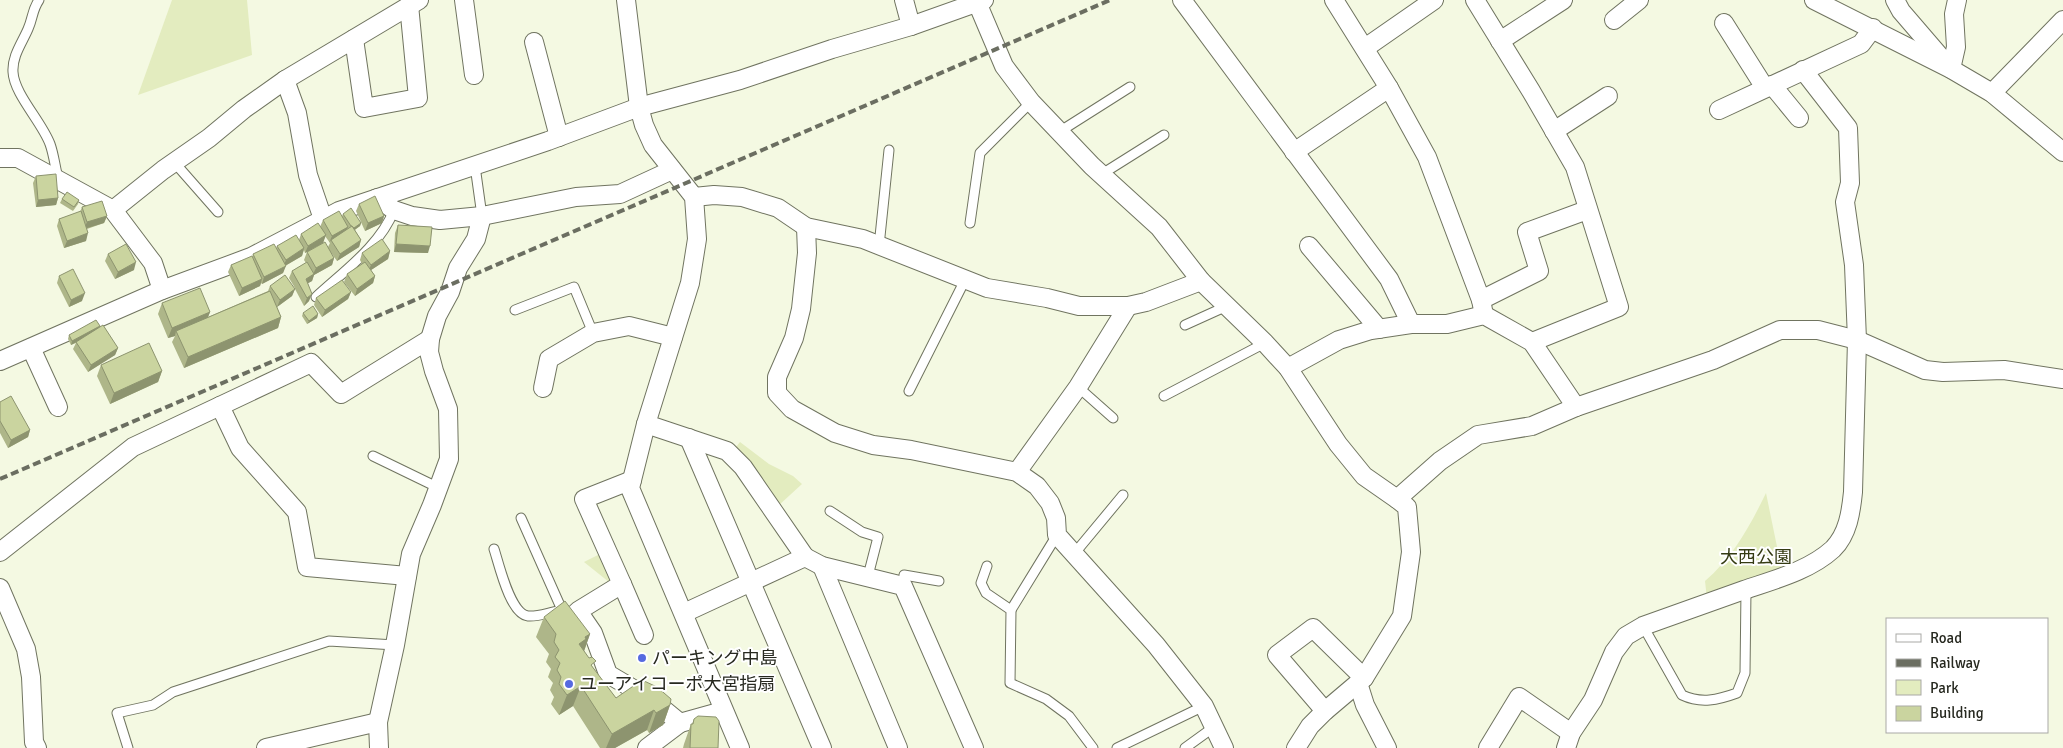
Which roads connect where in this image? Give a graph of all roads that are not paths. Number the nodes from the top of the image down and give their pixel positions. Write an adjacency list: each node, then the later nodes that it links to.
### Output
1 (39, 0): 50 (lane)
2 (464, 0): 27 (street)
3 (626, 0): 35 (street)
4 (904, 0): 19 (street)
5 (1182, 0): 43 (street)
6 (1334, 0): 24 (street)
7 (1434, 0): 24 (street)
8 (1475, 0): 22 (street)
9 (1563, 0): 22 (street)
10 (1639, 0): 16 (street)
11 (1814, 0): 20 (street)
12 (1895, 0): 25 (street)
13 (1956, 0): 25 (street)
14 (979, 1): 19 (street); 34 (street)
15 (414, 3): 21 (street); 21 (street)
16 (1614, 20)
17 (2063, 20): 32 (street)
18 (1724, 23): 29 (street)
19 (911, 26): 35 (street)
20 (1873, 28): 25 (street); 26 (street)
21 (354, 39): 28 (street)
22 (1500, 41): 39 (street)
23 (534, 42): 41 (street)
24 (1365, 48): 31 (street)
25 (1951, 69): 32 (street)
26 (1803, 70): 29 (street); 77 (street)
27 (474, 75)
28 (285, 80): 46 (street); 58 (street)
29 (1768, 86): 36 (street); 37 (street)
30 (1130, 87): 38 (lane)
31 (1389, 88): 43 (street); 69 (street)
32 (1992, 93): 44 (street)
33 (1608, 96): 39 (street)
34 (1030, 102): 38 (street); 59 (lane)
35 (639, 107): 41 (street); 48 (street)
36 (1719, 110)
37 (1799, 118)
38 (1059, 132): 49 (street)
39 (1554, 132): 55 (street)
40 (1164, 135): 49 (lane)
41 (559, 137): 47 (street)
42 (889, 150): 61 (lane)
43 (1294, 152): 71 (street)
44 (2063, 152)
45 (0, 158): 50 (street)
46 (174, 162): 53 (street); 56 (lane)
47 (475, 166): 52 (street); 57 (lane)
48 (672, 170): 51 (street); 57 (street)
49 (1102, 174): 64 (street)
50 (58, 178): 53 (street)
51 (694, 197): 60 (street); 75 (street)
52 (377, 198): 54 (street); 58 (street)
53 (113, 210): 65 (street)
54 (394, 210): 57 (street); 66 (lane)
55 (1587, 210): 69 (street); 78 (street)
56 (218, 212)
57 (482, 216): 76 (street)
58 (323, 219): 65 (street)
59 (970, 223)
60 (806, 228): 61 (street); 95 (street)
61 (879, 246): 63 (street)
62 (1309, 246): 73 (street)
63 (965, 280): 67 (street); 86 (lane)
64 (1201, 281): 67 (street); 68 (street)
65 (162, 290): 80 (street)
66 (316, 297)
67 (1128, 306): 84 (street)
68 (1226, 306): 72 (lane); 79 (street)
69 (1483, 308): 71 (street); 78 (street)
70 (515, 310): 74 (lane)
71 (1411, 324): 73 (street)
72 (1186, 326)
73 (1380, 329): 82 (street)
74 (593, 333): 75 (street); 85 (street)
75 (673, 337): 92 (street)
76 (430, 339): 88 (street); 97 (street)
77 (1857, 340): 83 (street); 90 (street); 116 (street)
78 (1532, 342): 90 (street)
79 (1265, 343): 82 (street); 87 (lane)
80 (32, 348): 81 (street); 89 (street)
81 (0, 361)
82 (1288, 368): 99 (street)
83 (2063, 379)
84 (1078, 387): 91 (lane); 95 (street)
85 (543, 388)
86 (909, 391)
87 (1164, 396)
88 (220, 406): 104 (street); 109 (street)
89 (58, 407)
90 (1576, 407): 99 (street)
91 (1113, 418)
92 (646, 424): 93 (street); 96 (street)
93 (689, 438): 106 (street); 112 (street)
94 (373, 456): 97 (lane)
95 (1017, 472): 102 (street)
96 (632, 480): 113 (street); 120 (street)
97 (438, 488): 109 (street)
98 (1123, 495): 105 (lane)
99 (1397, 499): 124 (street)
100 (830, 511): 110 (lane)
101 (521, 518): 119 (lane)
102 (1057, 535): 105 (street); 118 (lane)
103 (494, 549): 119 (lane)
104 (0, 552)
105 (1074, 554): 125 (street)
106 (805, 557): 107 (street); 112 (street)
107 (822, 566): 110 (street); 139 (street)
108 (987, 566): 118 (lane)
109 (407, 576): 123 (street)
110 (868, 576): 114 (street)
111 (939, 581): 114 (lane)
112 (750, 583): 120 (street); 138 (street)
113 (622, 584): 119 (street); 122 (street)
114 (904, 586): 140 (street)
115 (0, 588): 117 (street)
116 (1746, 590): 121 (street); 121 (lane)
117 (4, 608): 132 (street)
118 (1011, 610): 141 (lane)
119 (570, 611): 129 (street)
120 (684, 613): 126 (street)
121 (1643, 626): 131 (street)
122 (644, 635)
123 (395, 644): 128 (street); 133 (lane)
124 (1361, 680): 127 (street); 127 (street); 146 (street)
125 (1204, 706): 130 (street); 142 (lane)
126 (723, 711): 129 (street); 137 (street)
127 (1325, 711): 145 (street)
128 (378, 722): 134 (street); 135 (street)
129 (680, 723): 136 (street)
130 (1214, 727): 143 (lane); 144 (street)
131 (1569, 740): 147 (street)
132 (37, 748)
133 (128, 748)
134 (266, 748)
135 (379, 748)
136 (647, 748)
137 (740, 748)
138 (822, 748)
139 (898, 748)
140 (974, 748)
141 (1093, 748)
142 (1117, 748)
143 (1185, 748)
144 (1224, 748)
145 (1296, 748)
146 (1387, 748)
147 (1488, 748)

